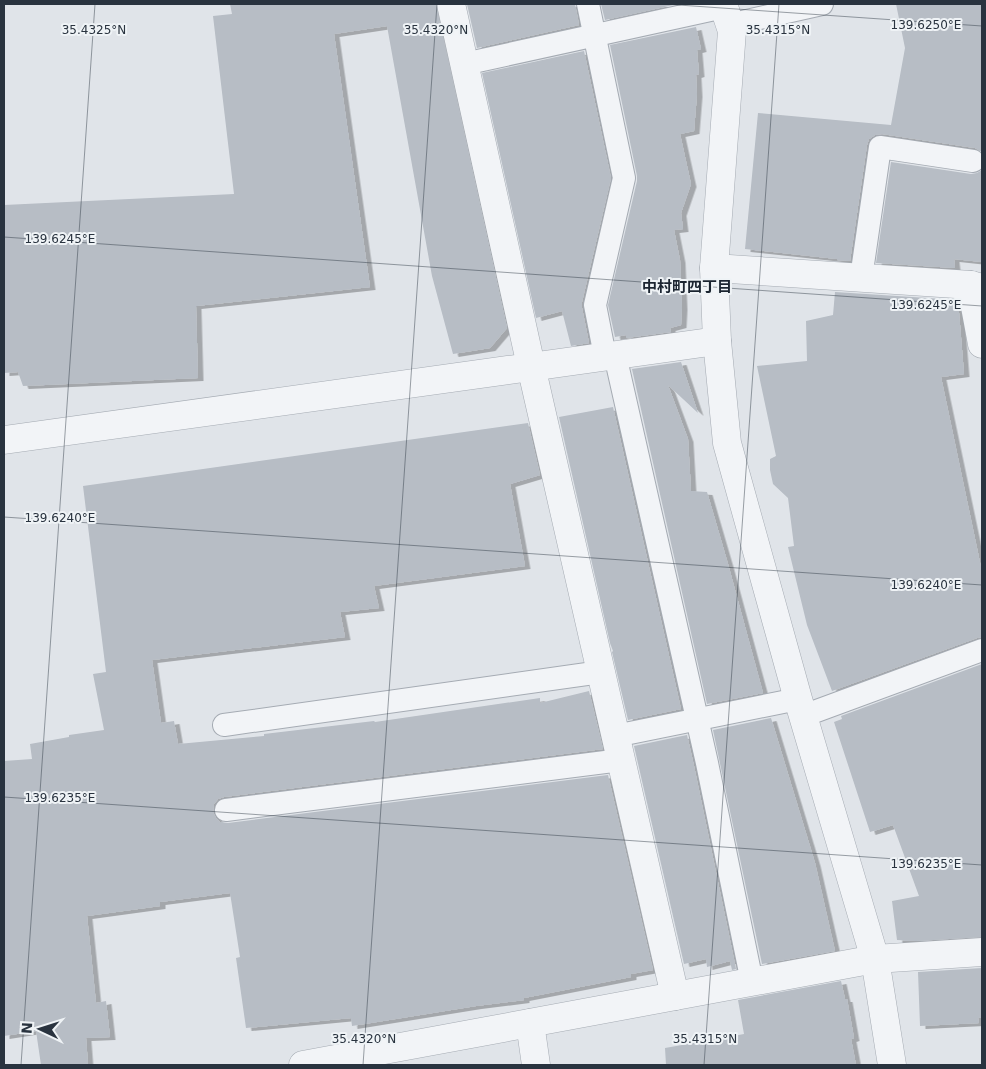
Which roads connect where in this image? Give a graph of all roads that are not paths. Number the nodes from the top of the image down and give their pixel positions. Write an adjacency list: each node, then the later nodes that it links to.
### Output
1 (451, 4): 6 (street)
2 (588, 4): 5 (lane)
3 (822, 4): 4 (lane)
4 (726, 12): 5 (lane); 8 (street)
5 (594, 35): 6 (lane); 13 (lane)
6 (464, 64): 14 (street)
7 (973, 161): 9 (lane)
8 (714, 268): 9 (street); 11 (street)
9 (860, 278): 10 (street)
10 (976, 286): 12 (street)
11 (717, 341): 13 (street); 18 (street)
12 (982, 344)
13 (610, 355): 14 (street); 19 (lane)
14 (531, 366): 15 (street); 17 (street)
15 (4, 440)
16 (982, 650): 18 (lane)
17 (601, 672): 20 (lane); 21 (street)
18 (801, 708): 19 (lane); 24 (street)
19 (697, 720): 21 (lane); 25 (lane)
20 (224, 725)
21 (618, 748): 22 (lane); 26 (street)
22 (226, 810)
23 (982, 952): 24 (street)
24 (875, 959): 25 (street); 30 (street)
25 (752, 982): 26 (street)
26 (675, 996): 27 (street)
27 (530, 1024): 28 (street); 29 (street)
28 (303, 1065)
29 (536, 1065)
30 (892, 1065)

